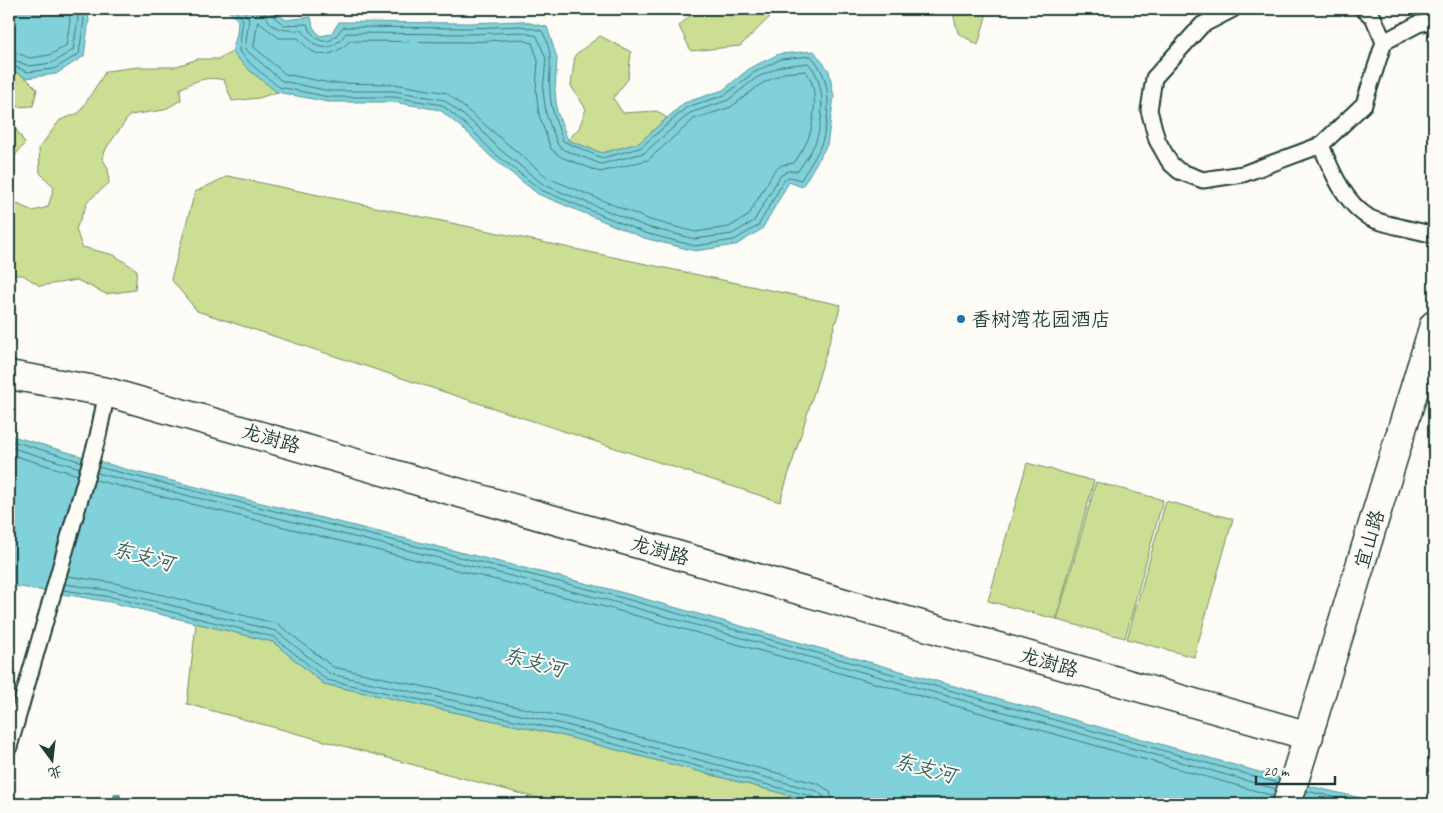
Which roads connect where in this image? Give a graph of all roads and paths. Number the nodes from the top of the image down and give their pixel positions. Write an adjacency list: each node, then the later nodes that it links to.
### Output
1 (1233, 9): 5 (lane)
2 (1363, 9): 4 (lane)
3 (1434, 21): 4 (lane)
4 (1384, 42): 5 (lane)
5 (1321, 145): 6 (lane)
6 (1434, 235)
7 (1434, 325): 10 (street, 宜山路)
8 (9, 375): 9 (street, 龙澍路)
9 (107, 392): 10 (street, 龙澍路); 11 (lane)
10 (1306, 745): 12 (street, 宜山路)
11 (9, 747)
12 (1287, 804)

